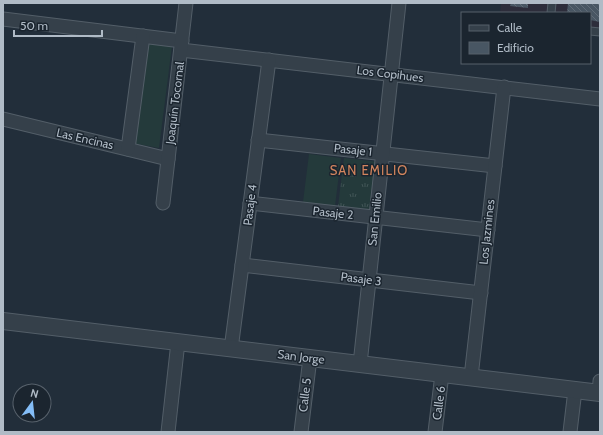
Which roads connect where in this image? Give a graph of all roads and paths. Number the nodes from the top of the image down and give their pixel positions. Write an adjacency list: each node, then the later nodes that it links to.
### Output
1 (186, 3): 5 (street, Joaquín Tocornal)
2 (399, 3): 7 (street, San Emilio)
3 (3, 19): 4 (street, Los Copihues)
4 (143, 36): 5 (street, Los Copihues); 12 (street)
5 (181, 45): 6 (street, Los Copihues); 14 (street, Joaquín Tocornal)
6 (269, 60): 7 (street, Los Copihues); 11 (street, Pasaje 4)
7 (391, 74): 8 (street, Los Copihues); 13 (street, San Emilio)
8 (504, 88): 9 (street, Los Copihues); 15 (street, Los Jazmines)
9 (600, 99)
10 (3, 119): 12 (street, Las Encinas)
11 (258, 140): 13 (street, Pasaje 1); 17 (street, Pasaje 4)
12 (128, 149): 14 (street, Las Encinas)
13 (383, 154): 15 (street, Pasaje 1); 18 (street, San Emilio)
14 (168, 159): 16 (street, Joaquín Tocornal)
15 (495, 166): 19 (street, Los Jazmines)
16 (162, 203)
17 (250, 203): 18 (street, Pasaje 2); 20 (street, Pasaje 4)
18 (376, 217): 19 (street, Pasaje 2); 21 (street, San Emilio)
19 (488, 230): 22 (street, Los Jazmines)
20 (242, 265): 21 (street, Pasaje 3); 25 (street, Pasaje 4)
21 (369, 280): 22 (street, Pasaje 3); 27 (street, San Emilio)
22 (481, 293): 29 (street, Los Jazmines)
23 (3, 322): 24 (street, San Jorge)
24 (178, 342): 25 (street, San Jorge); 32 (street)
25 (231, 349): 26 (street, San Jorge)
26 (310, 358): 27 (street, San Jorge); 33 (street, Calle 5)
27 (360, 364): 28 (street, San Jorge)
28 (442, 374): 29 (street, San Jorge); 34 (street, Calle 6)
29 (471, 378): 31 (street, San Jorge)
30 (600, 389): 31 (street, San Jorge)
31 (575, 390): 35 (street)
32 (168, 432)
33 (301, 432)
34 (435, 432)
35 (570, 432)

